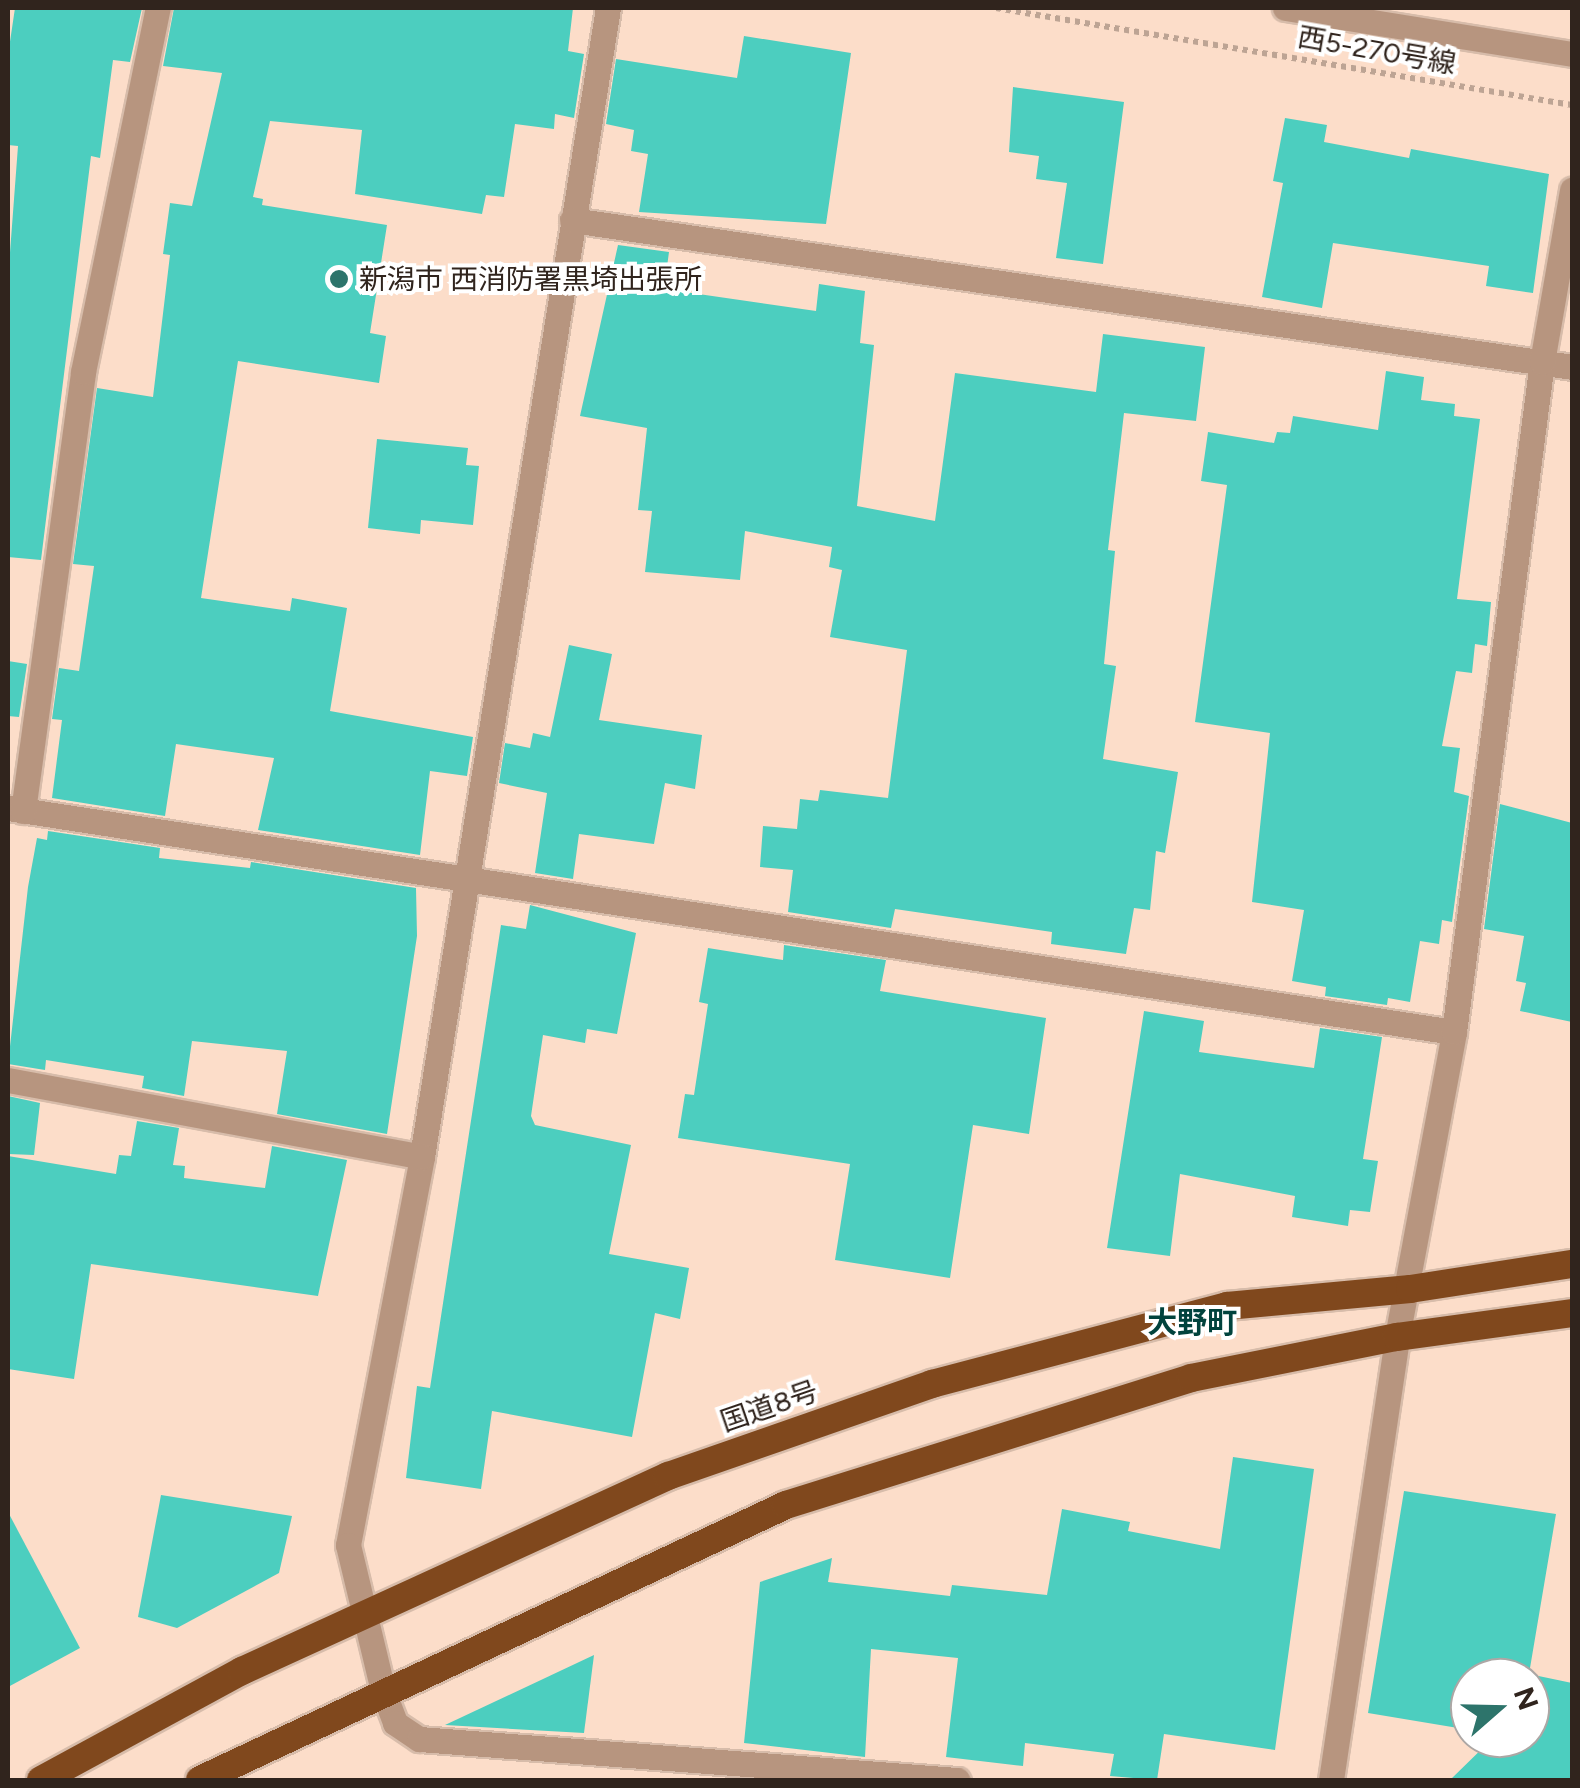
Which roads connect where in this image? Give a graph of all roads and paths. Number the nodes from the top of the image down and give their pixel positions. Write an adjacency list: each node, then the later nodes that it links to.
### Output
1 (158, 8): 11 (street)
2 (608, 8): 8 (street)
3 (996, 8): 6 (path, 西5-270号線)
4 (1285, 8): 5 (street)
5 (1572, 54)
6 (1572, 105)
7 (1572, 190): 9 (street)
8 (572, 220): 9 (street); 12 (street)
9 (1542, 362): 10 (street); 13 (street)
10 (1572, 367)
11 (15, 810): 12 (street)
12 (464, 876): 13 (street); 15 (street)
13 (1454, 1032): 17 (street)
14 (8, 1080): 15 (street)
15 (422, 1156): 20 (street)
16 (1572, 1264): 17 (highway, 国道8号)
17 (1410, 1289): 19 (street); 20 (highway, 国道8号)
18 (1572, 1314): 19 (highway)
19 (1397, 1337): 21 (highway); 25 (street)
20 (368, 1615): 21 (street); 22 (highway, 国道8号)
21 (383, 1691): 23 (highway); 24 (street)
22 (41, 1780)
23 (200, 1780)
24 (956, 1780)
25 (1331, 1780)

